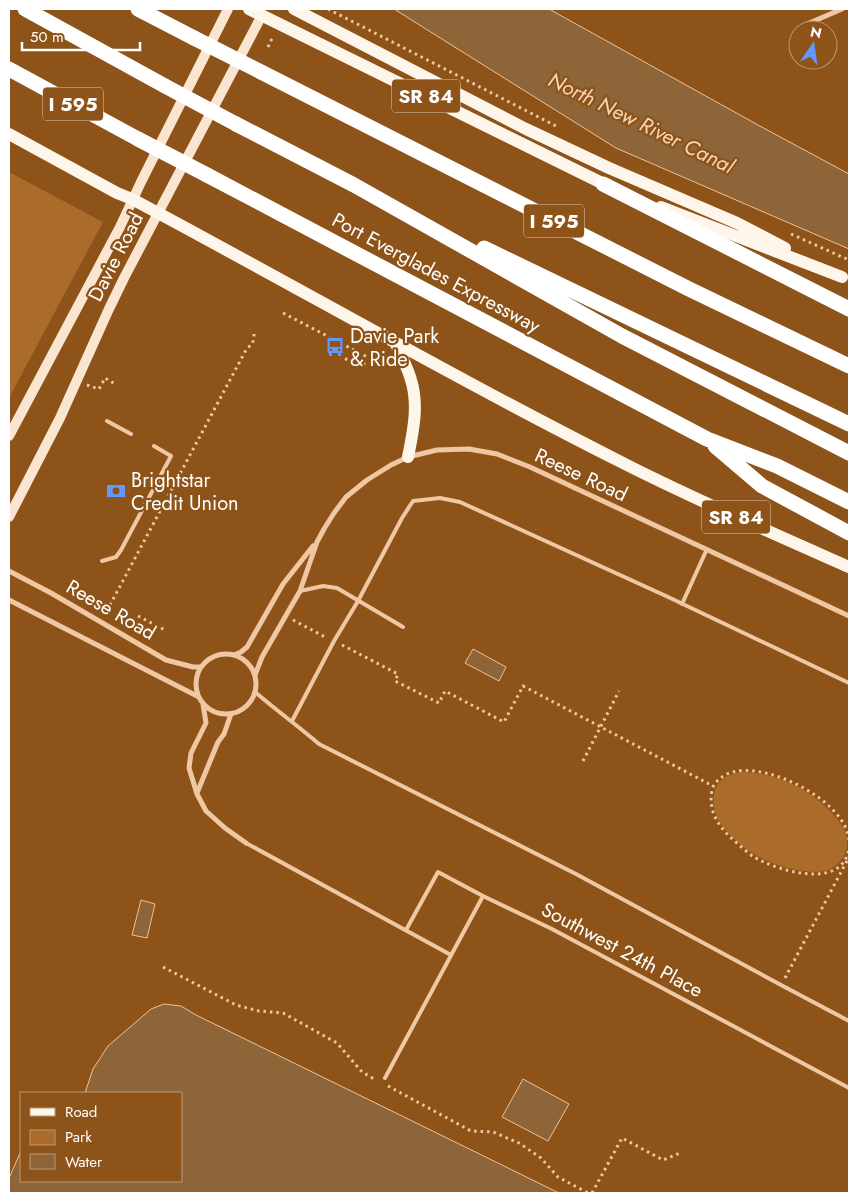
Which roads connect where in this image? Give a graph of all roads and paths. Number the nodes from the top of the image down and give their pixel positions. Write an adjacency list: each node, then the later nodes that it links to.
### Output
1 (25, 9): 14 (highway, bridge)
2 (138, 9): 25 (highway, I 595, bridge)
3 (228, 9): 15 (main road, Davie Road)
4 (249, 9): 8 (main road, SR 84)
5 (294, 9): 19 (main road)
6 (328, 9): 11 (path)
7 (842, 9): 9 (street)
8 (262, 15): 13 (main road, SR 84); 16 (main road, Davie Road)
9 (816, 20)
10 (9, 69): 32 (highway, Port Everglades Expressway / I 595, bridge)
11 (562, 129)
12 (9, 134): 15 (main road, SR 84)
13 (603, 184): 19 (main road, SR 84); 20 (highway)
14 (354, 185): 29 (highway); 34 (highway)
15 (132, 200): 16 (main road, SR 84); 31 (main road, Davie Road)
16 (158, 213): 23 (main road, SR 84); 26 (main road, Davie Road)
17 (786, 232): 18 (path)
18 (849, 260)
19 (846, 279)
20 (849, 309)
21 (283, 313): 24 (path)
22 (254, 332): 48 (path)
23 (396, 344): 35 (main road); 42 (main road, SR 84)
24 (339, 356)
25 (849, 366)
26 (77, 381): 27 (path); 37 (main road, Davie Road)
27 (115, 384)
28 (107, 421): 30 (lane)
29 (849, 424)
30 (131, 434)
31 (9, 436)
32 (706, 439): 36 (highway, Port Everglades Expressway / I 595); 38 (highway)
33 (154, 446): 41 (lane)
34 (849, 452)
35 (408, 457): 39 (street, Reese Road); 40 (street, Reese Road)
36 (849, 502)
37 (9, 518)
38 (849, 533)
39 (317, 542): 44 (street, Reese Road); 55 (street, Reese Road)
40 (706, 549): 47 (lane); 51 (street, Reese Road)
41 (102, 561)
42 (849, 567)
43 (9, 571): 56 (street, Reese Road)
44 (300, 591): 46 (lane); 50 (street, Reese Road)
45 (9, 600): 61 (street, Reese Road)
46 (358, 601): 47 (lane); 52 (lane); 54 (lane)
47 (682, 604): 58 (lane)
48 (110, 605)
49 (138, 616): 53 (path)
50 (286, 616): 54 (path); 57 (street, Reese Road)
51 (849, 616)
52 (403, 627)
53 (165, 630)
54 (334, 641): 64 (lane); 65 (path)
55 (234, 655): 56 (street); 57 (street)
56 (200, 667): 61 (street)
57 (255, 675): 60 (street)
58 (849, 683)
59 (620, 691): 65 (path)
60 (255, 692): 63 (street); 64 (lane)
61 (199, 697): 62 (street)
62 (203, 703): 63 (street); 68 (street)
63 (231, 714): 68 (street)
64 (292, 721): 76 (lane)
65 (601, 727): 66 (path); 67 (path)
66 (583, 761)
67 (713, 786): 69 (path); 72 (path)
68 (196, 794): 70 (street)
69 (849, 840)
70 (246, 843): 74 (lane)
71 (849, 848): 72 (path)
72 (848, 859): 76 (path)
73 (483, 896): 74 (lane, Southwest 24th Place); 75 (lane); 79 (lane, Southwest 24th Place)
74 (406, 930): 75 (lane)
75 (451, 955): 78 (lane)
76 (781, 986): 77 (lane)
77 (849, 1021)
78 (385, 1078)
79 (849, 1088)
80 (680, 1153): 81 (path)
81 (592, 1193)

